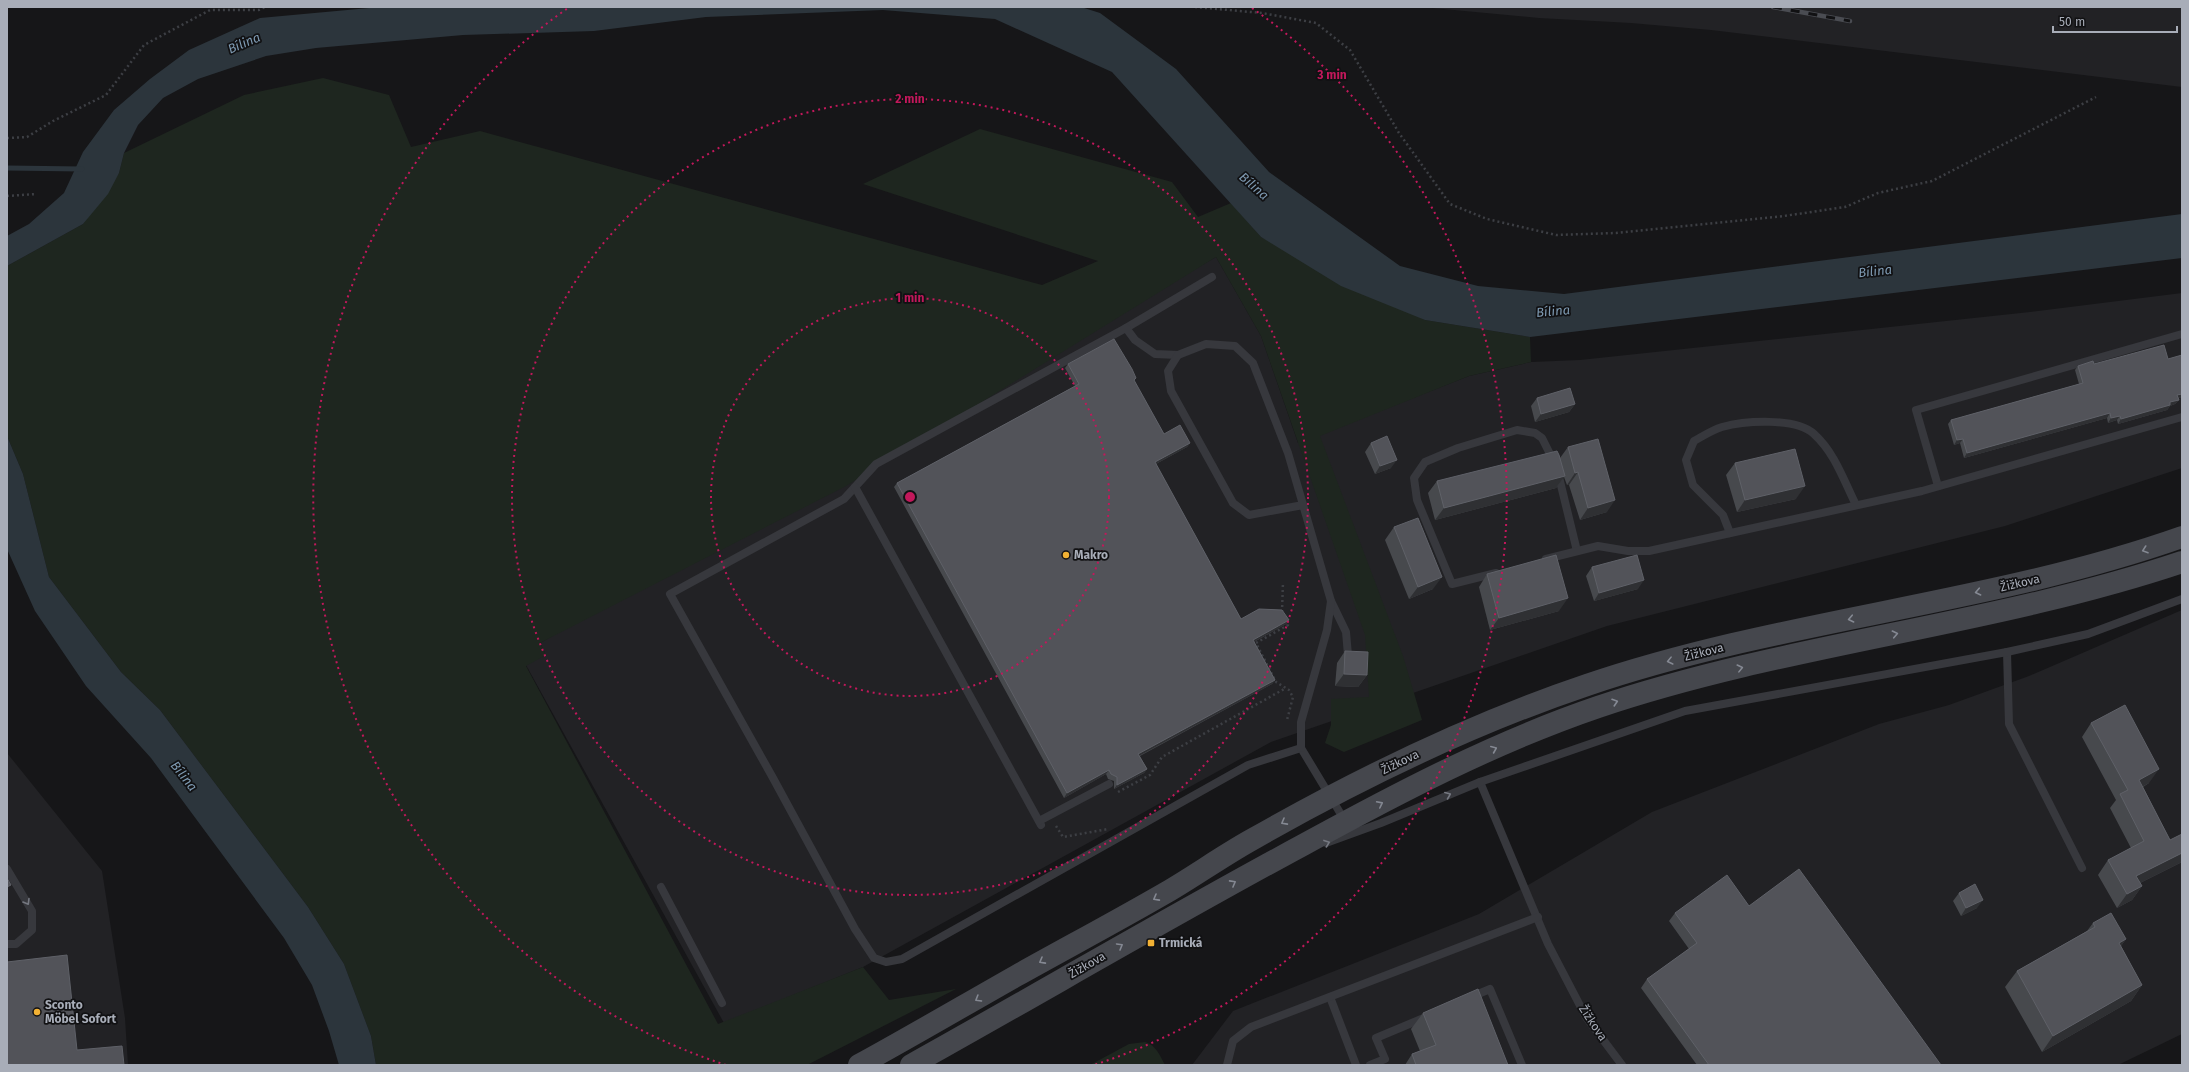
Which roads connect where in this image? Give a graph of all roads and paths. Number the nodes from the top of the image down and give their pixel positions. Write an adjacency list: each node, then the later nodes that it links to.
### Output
1 (265, 7): 4 (path)
2 (1195, 7): 3 (path)
3 (2096, 96)
4 (7, 138)
5 (36, 194): 6 (path)
6 (7, 196)
7 (1212, 277): 8 (lane)
8 (1126, 328): 10 (lane); 13 (lane)
9 (2182, 334): 12 (lane)
10 (1178, 355): 14 (lane); 14 (lane)
11 (2182, 417): 12 (lane)
12 (1938, 486): 15 (lane)
13 (855, 487): 29 (lane); 31 (lane)
14 (1303, 506): 24 (lane)
15 (1856, 506): 16 (lane); 16 (lane)
16 (1730, 533): 18 (lane)
17 (2182, 537): 33 (main road, Žižkova, one-way to 33)
18 (1577, 551): 19 (lane); 21 (lane)
19 (1540, 561)
20 (2182, 562): 35 (main road, Žižkova, one-way to 20)
21 (1503, 571)
22 (1283, 582): 27 (path)
23 (2182, 599): 25 (lane, Žižkova)
24 (1331, 601): 26 (lane); 29 (lane)
25 (2007, 652): 30 (lane, Žižkova); 38 (lane)
26 (1348, 655)
27 (1286, 688): 28 (path); 32 (path)
28 (1287, 720)
29 (1301, 748): 33 (lane)
30 (1480, 782): 37 (lane, Žižkova, one-way to 30); 41 (lane, Žižkova)
31 (1109, 784)
32 (1116, 793)
33 (1330, 796): 35 (lane); 47 (main road, Žižkova, one-way to 47)
34 (1062, 822): 36 (path)
35 (1345, 822): 37 (main road, Žižkova)
36 (1112, 828)
37 (1264, 866): 48 (main road, Žižkova, one-way to 37)
38 (2082, 868)
39 (7, 869): 42 (lane, one-way to 42)
40 (661, 887): 45 (lane)
41 (1538, 917): 43 (lane); 53 (lane, Žižkova)
42 (7, 944)
43 (1330, 997): 49 (lane); 50 (lane)
44 (1462, 1001): 52 (lane)
45 (722, 1003)
46 (1433, 1014): 51 (lane)
47 (859, 1065)
48 (911, 1065)
49 (1228, 1065)
50 (1356, 1065)
51 (1370, 1065)
52 (1522, 1065)
53 (1622, 1065)

